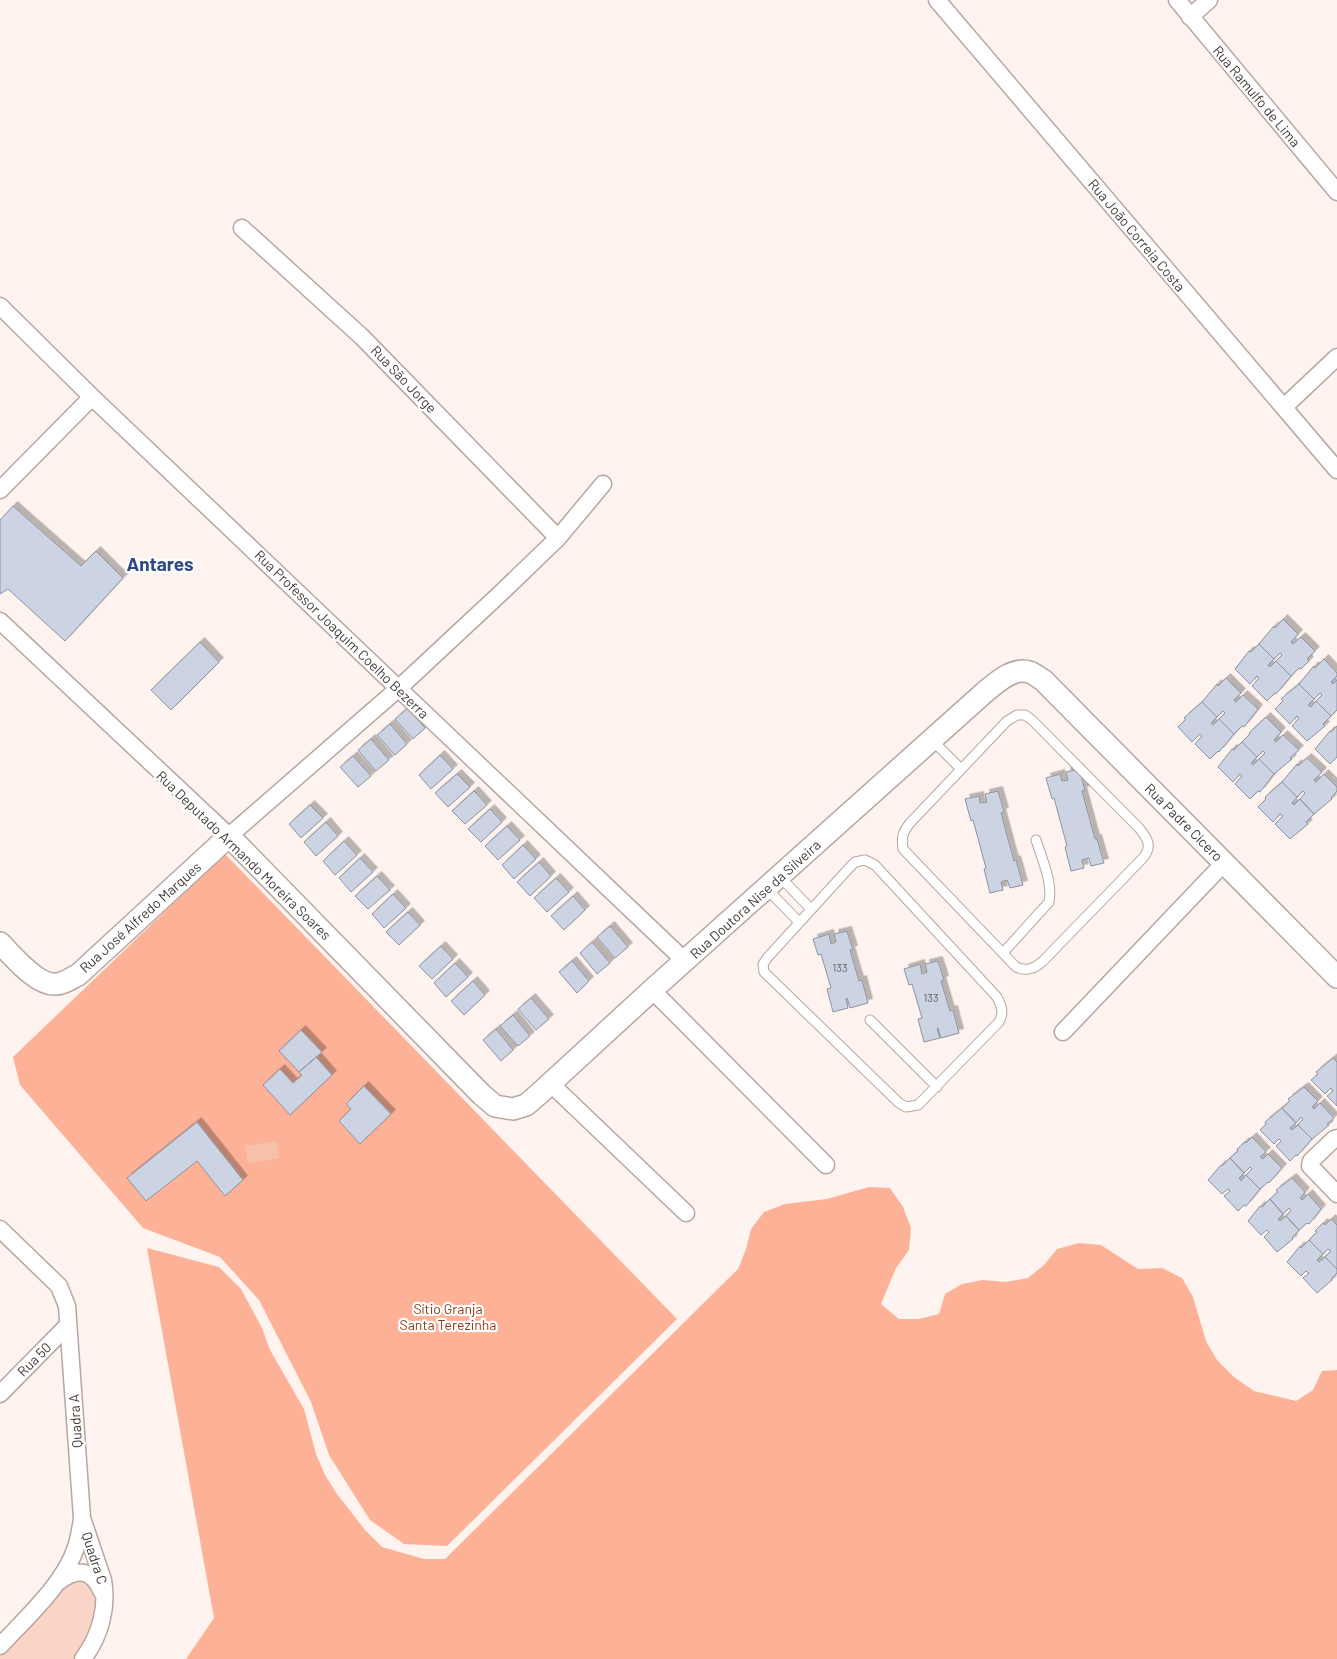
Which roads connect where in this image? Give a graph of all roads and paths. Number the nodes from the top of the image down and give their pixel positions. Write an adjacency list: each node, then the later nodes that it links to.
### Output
1 (937, 0): 10 (street, Rua João Correia Costa)
2 (1176, 0): 4 (street, Rua Ramulfo de Lima)
3 (1209, 0): 4 (street)
4 (1190, 17): 5 (street, Rua Ramulfo de Lima)
5 (1337, 192)
6 (242, 228): 14 (street, Rua São Jorge)
7 (0, 306): 9 (street, Rua Professor Joaquim Coelho Bezerra)
8 (1337, 357): 10 (street)
9 (92, 397): 13 (street); 17 (street, Rua Professor Joaquim Coelho Bezerra)
10 (1284, 407): 11 (street, Rua João Correia Costa)
11 (1337, 470)
12 (603, 484): 14 (street)
13 (0, 490)
14 (558, 538): 17 (street)
15 (0, 621): 20 (street, Rua Deputado Armando Moreira Soares)
16 (1028, 672): 18 (street, Rua Doutora Nise da Silveira); 22 (street, Rua Padre Cícero)
17 (399, 688): 20 (street); 28 (street, Rua Professor Joaquim Coelho Bezerra)
18 (932, 740): 19 (lane); 23 (street, Rua Doutora Nise da Silveira)
19 (961, 769): 27 (lane); 27 (lane)
20 (229, 836): 26 (street, Rua José Alfredo Marques); 35 (street, Rua Deputado Armando Moreira Soares)
21 (1036, 840): 27 (lane)
22 (1225, 862): 29 (street, Rua Padre Cícero); 32 (street)
23 (773, 883): 24 (lane); 25 (lane); 28 (street, Rua Doutora Nise da Silveira)
24 (811, 909): 25 (lane); 34 (lane)
25 (799, 922): 34 (lane)
26 (0, 943)
27 (1003, 953)
28 (686, 961): 30 (street, Rua Doutora Nise da Silveira)
29 (1337, 977)
30 (652, 990): 33 (street, Rua Doutora Nise da Silveira); 37 (street)
31 (870, 1020): 34 (lane)
32 (1063, 1032)
33 (550, 1083): 35 (street, Rua Doutora Nise da Silveira); 39 (street)
34 (937, 1087)
35 (481, 1094)
36 (1337, 1138): 38 (street)
37 (826, 1165)
38 (1337, 1194)
39 (686, 1213)
40 (0, 1229): 41 (street, Quadra A)
41 (68, 1325): 42 (street, Rua 50); 43 (street, Quadra A)
42 (0, 1394)
43 (82, 1518): 44 (street, Quadra C); 45 (street, Quadra C)
44 (58, 1582): 45 (street); 46 (street, Quadra C)
45 (105, 1601): 47 (street, Quadra C)
46 (0, 1646)
47 (83, 1659)

